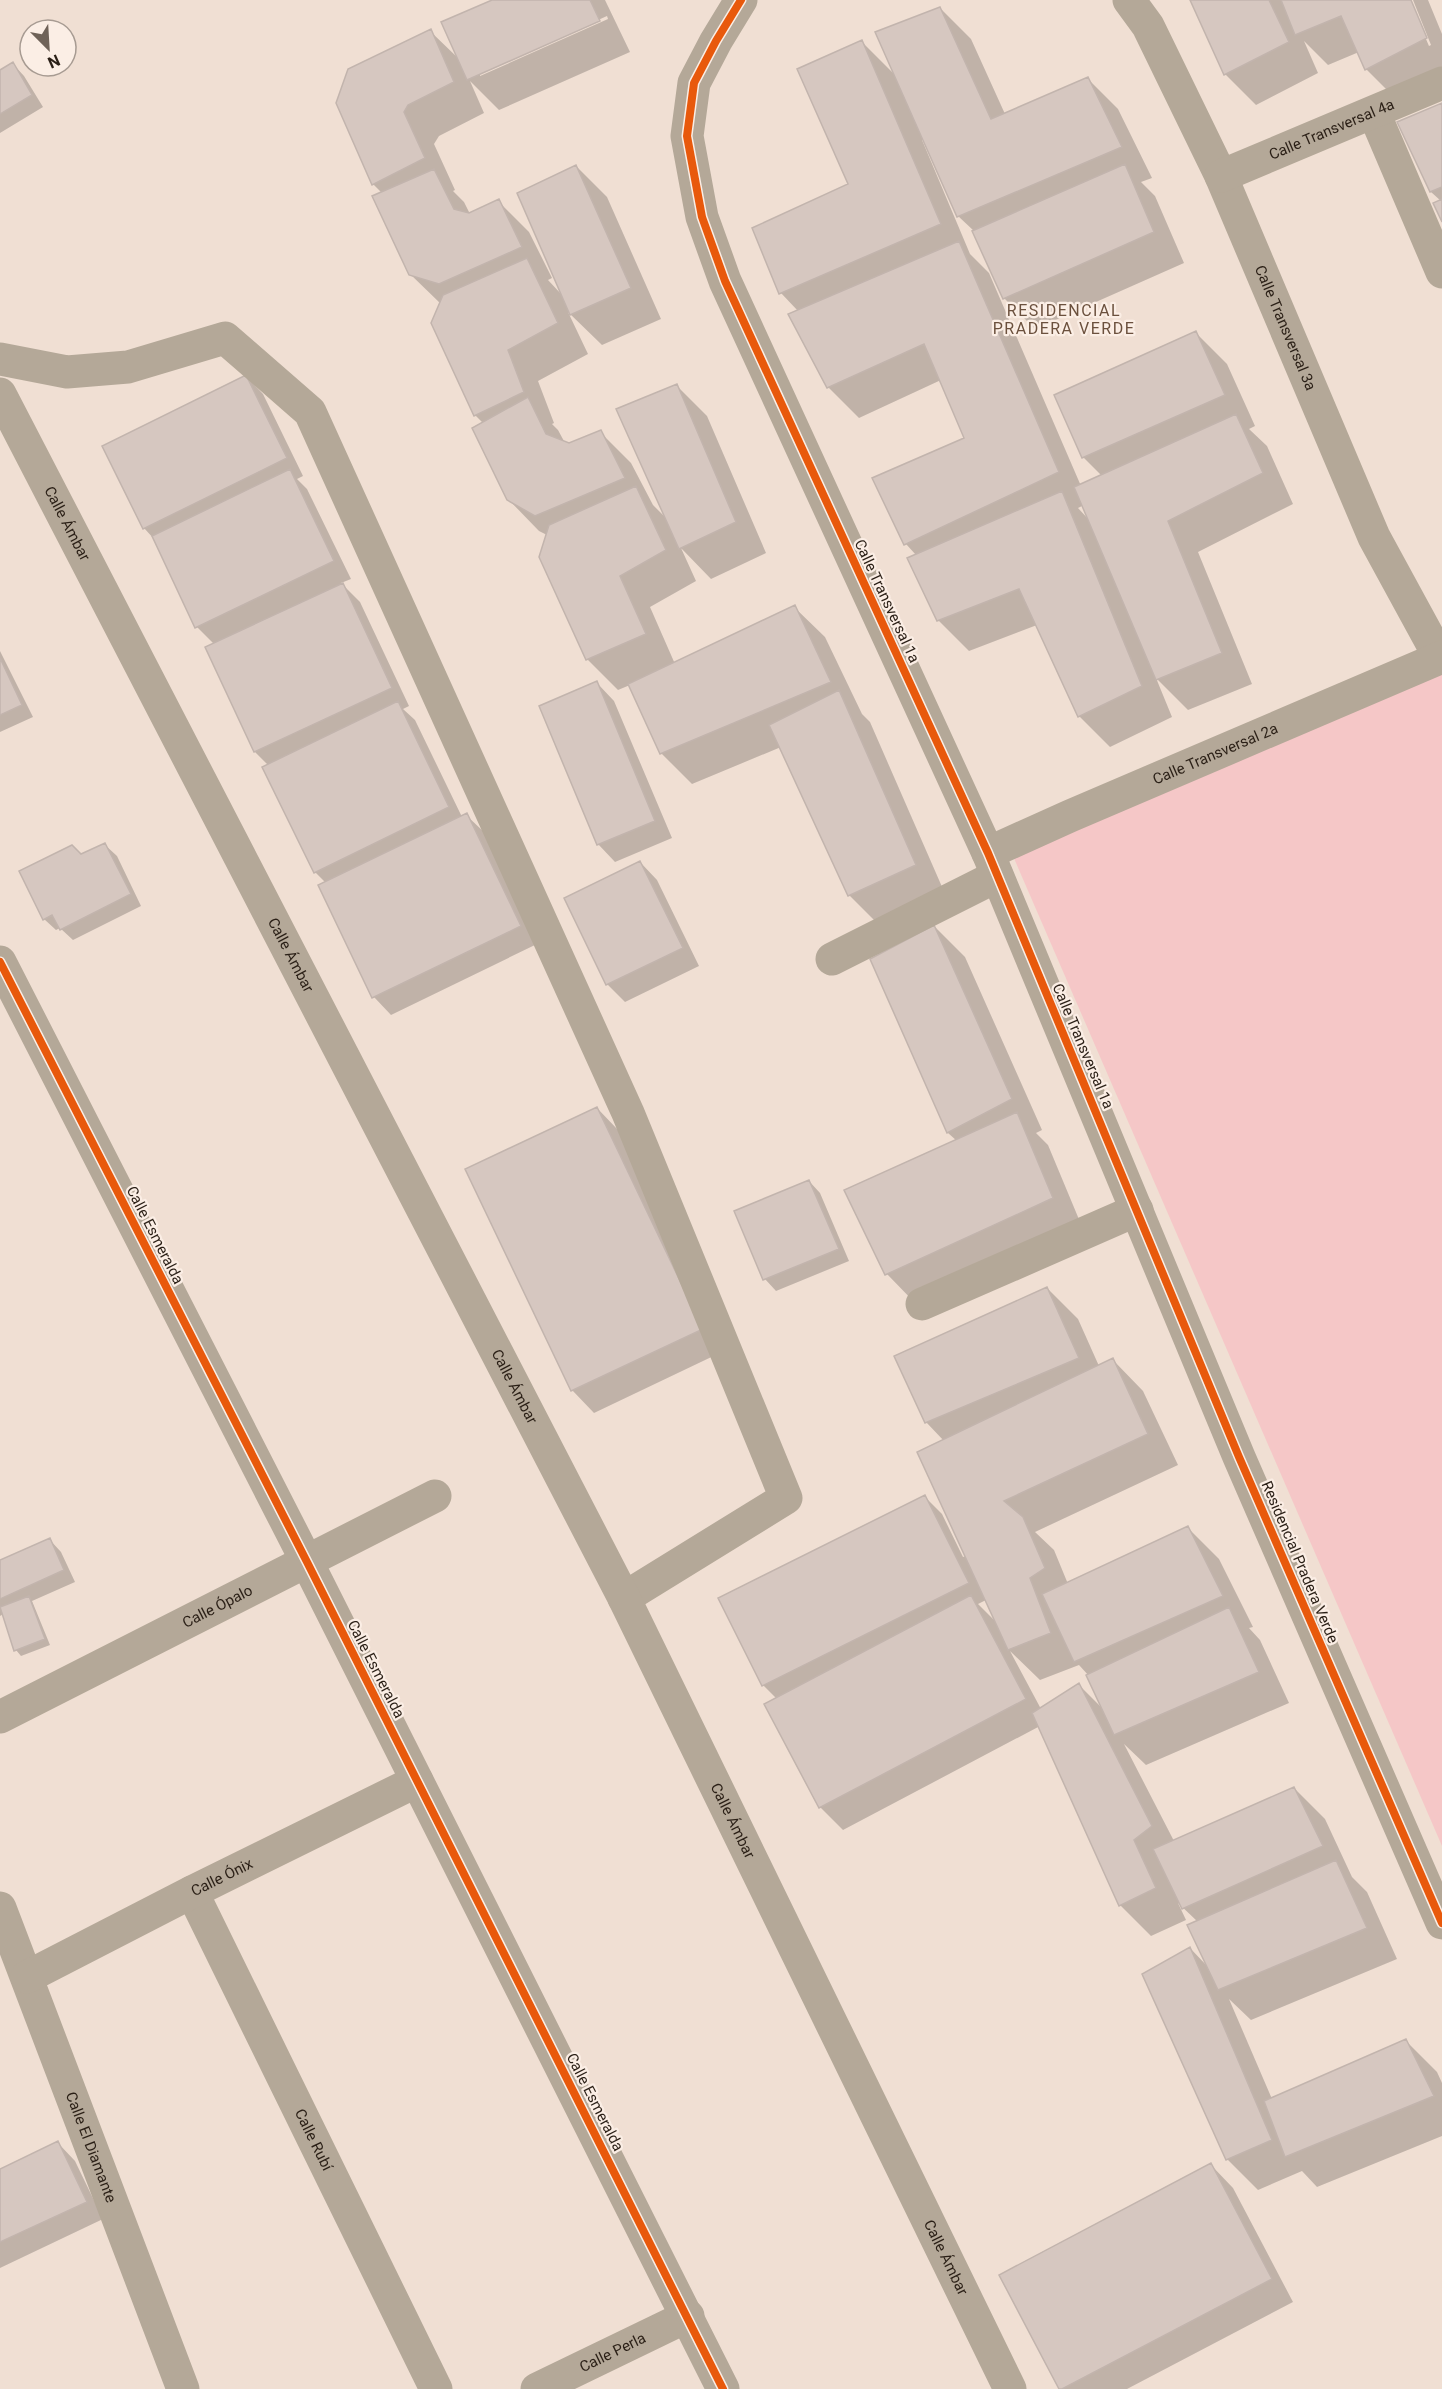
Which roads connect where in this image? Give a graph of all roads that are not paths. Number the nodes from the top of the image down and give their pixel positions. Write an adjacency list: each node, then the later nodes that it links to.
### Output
1 (741, 0): 10 (street, Calle Transversal 1a)
2 (1129, 0): 5 (street, Calle Transversal 3a)
3 (1442, 83): 4 (street, Calle Transversal 4a)
4 (1374, 113): 5 (street, Calle Transversal 4a); 6 (street)
5 (1221, 176): 9 (street, Calle Transversal 3a)
6 (1442, 272)
7 (0, 359): 17 (street)
8 (0, 394): 17 (street, Calle Ámbar)
9 (1441, 657): 10 (street, Calle Transversal 2a)
10 (992, 865): 11 (street, Calle Transversal 2a); 13 (street, Calle Transversal 1a)
11 (832, 959)
12 (0, 962): 16 (street, Calle Esmeralda)
13 (1137, 1210): 14 (street); 22 (street, Residencial Pradera Verde)
14 (922, 1304)
15 (435, 1496): 16 (street, Calle Ópalo)
16 (308, 1562): 18 (street, Calle Ópalo); 19 (street, Calle Esmeralda)
17 (624, 1598): 29 (street, Calle Ámbar)
18 (0, 1717)
19 (417, 1781): 20 (street, Calle Ónix); 24 (street, Calle Esmeralda)
20 (192, 1892): 23 (street, Calle Ónix); 26 (street, Calle Rubí)
21 (0, 1908): 23 (street, Calle El Diamante)
22 (1442, 1923)
23 (27, 1977): 25 (street, Calle El Diamante)
24 (688, 2316): 27 (street, Calle Perla); 28 (street, Calle Esmeralda)
25 (183, 2389)
26 (436, 2389)
27 (537, 2389)
28 (723, 2389)
29 (1010, 2389)

